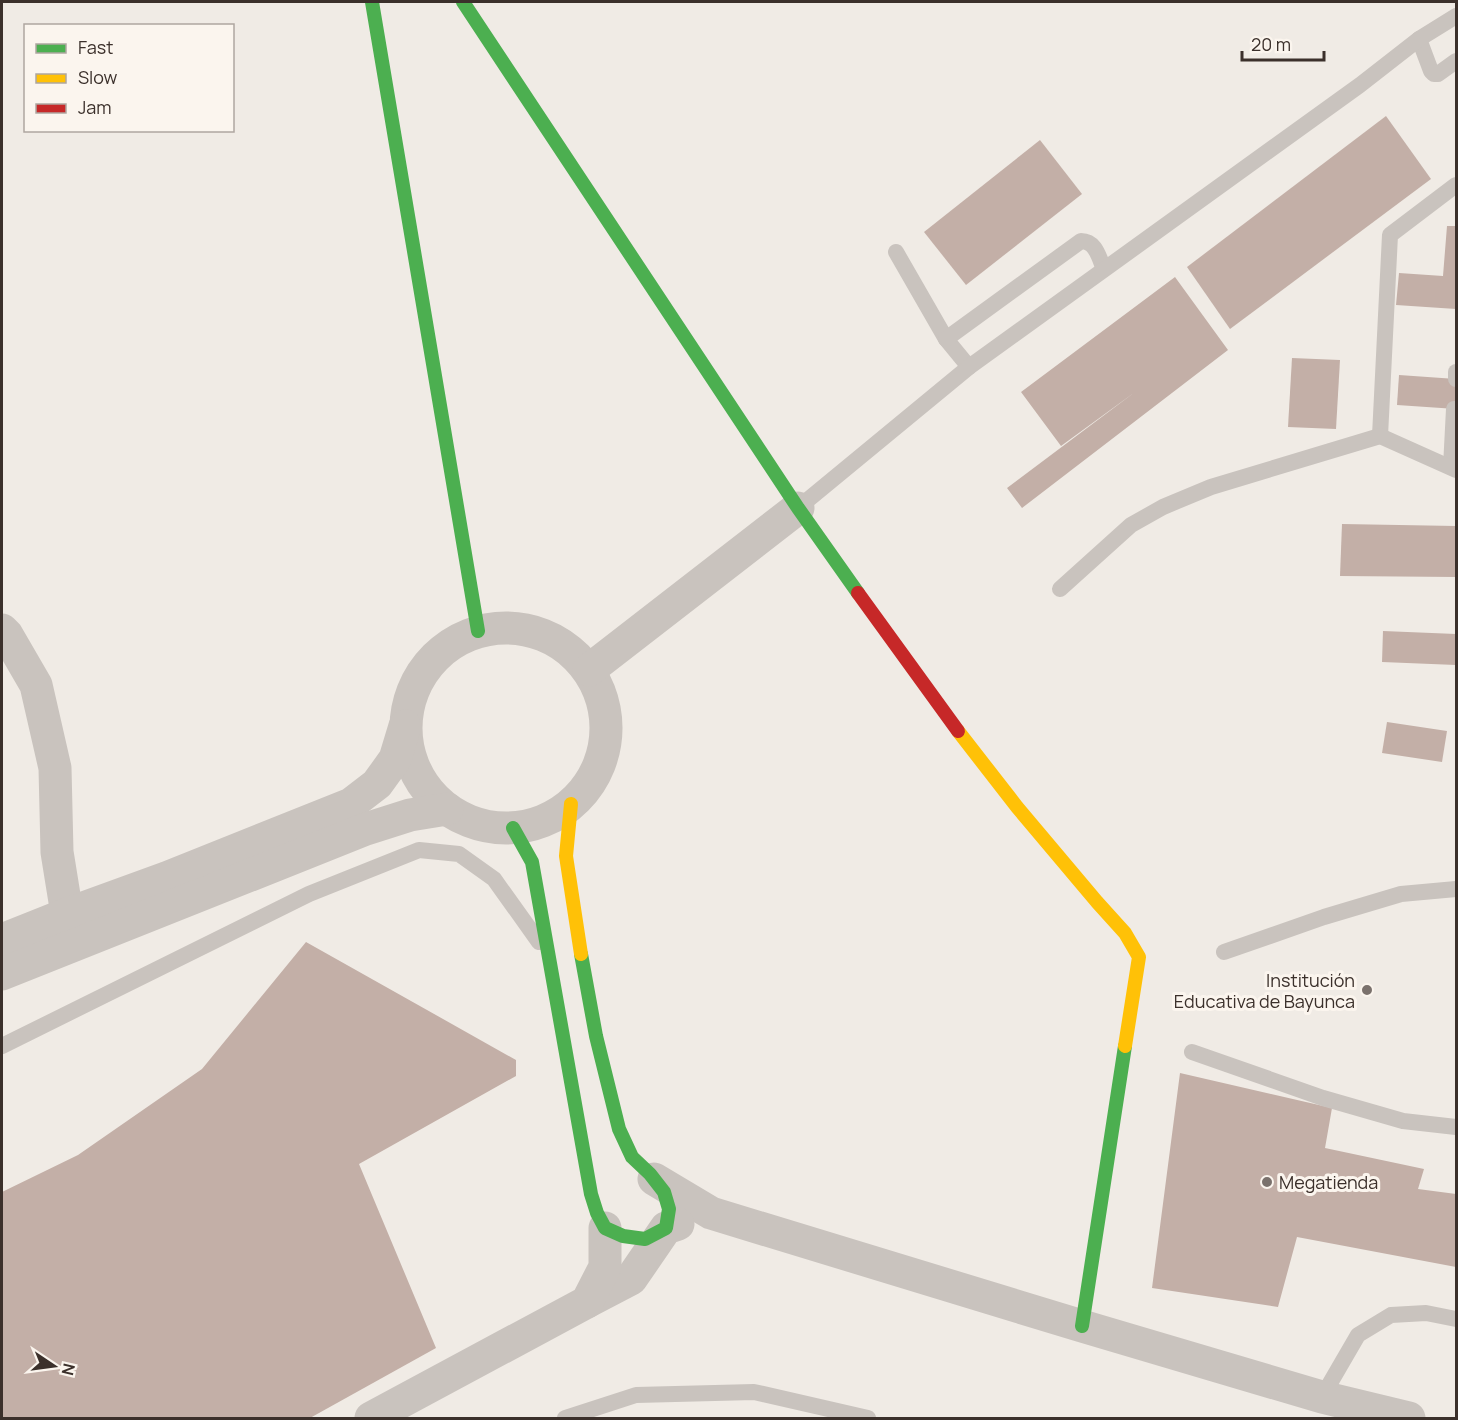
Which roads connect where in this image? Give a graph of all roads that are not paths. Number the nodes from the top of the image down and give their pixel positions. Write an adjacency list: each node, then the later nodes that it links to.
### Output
1 (463, 2): 16 (street)
2 (376, 6): 19 (street)
3 (1456, 16): 4 (lane)
4 (1419, 39): 5 (lane); 8 (lane)
5 (1456, 61)
6 (1456, 185): 14 (lane)
7 (896, 252): 9 (lane)
8 (1104, 269): 9 (lane); 10 (lane)
9 (946, 339): 10 (lane)
10 (969, 367): 16 (lane)
11 (1456, 372): 12 (lane)
12 (1456, 379)
13 (1454, 409): 15 (lane)
14 (1380, 436): 15 (lane); 17 (lane)
15 (1454, 469)
16 (798, 507): 20 (street); 40 (street)
17 (1060, 589)
18 (2, 630): 26 (street)
19 (478, 631): 20 (street); 21 (street)
20 (589, 670): 22 (street)
21 (405, 724): 23 (street); 26 (street)
22 (571, 804): 24 (street); 34 (street)
23 (447, 809): 24 (street); 30 (street)
24 (513, 828): 29 (street)
25 (1456, 889): 28 (lane)
26 (67, 914): 27 (street)
27 (2, 940)
28 (1224, 952)
29 (549, 956): 31 (lane); 36 (street)
30 (2, 974)
31 (2, 1046)
32 (1192, 1052): 33 (lane)
33 (1456, 1127)
34 (654, 1179): 35 (street); 37 (street)
35 (711, 1213): 37 (street); 40 (street)
36 (605, 1228): 37 (street); 38 (street)
37 (666, 1228): 38 (street)
38 (587, 1302): 42 (street)
39 (1456, 1319): 41 (lane)
40 (1082, 1326): 41 (street)
41 (1322, 1397): 45 (street)
42 (371, 1419)
43 (565, 1419): 44 (lane)
44 (868, 1419)
45 (1409, 1419)

